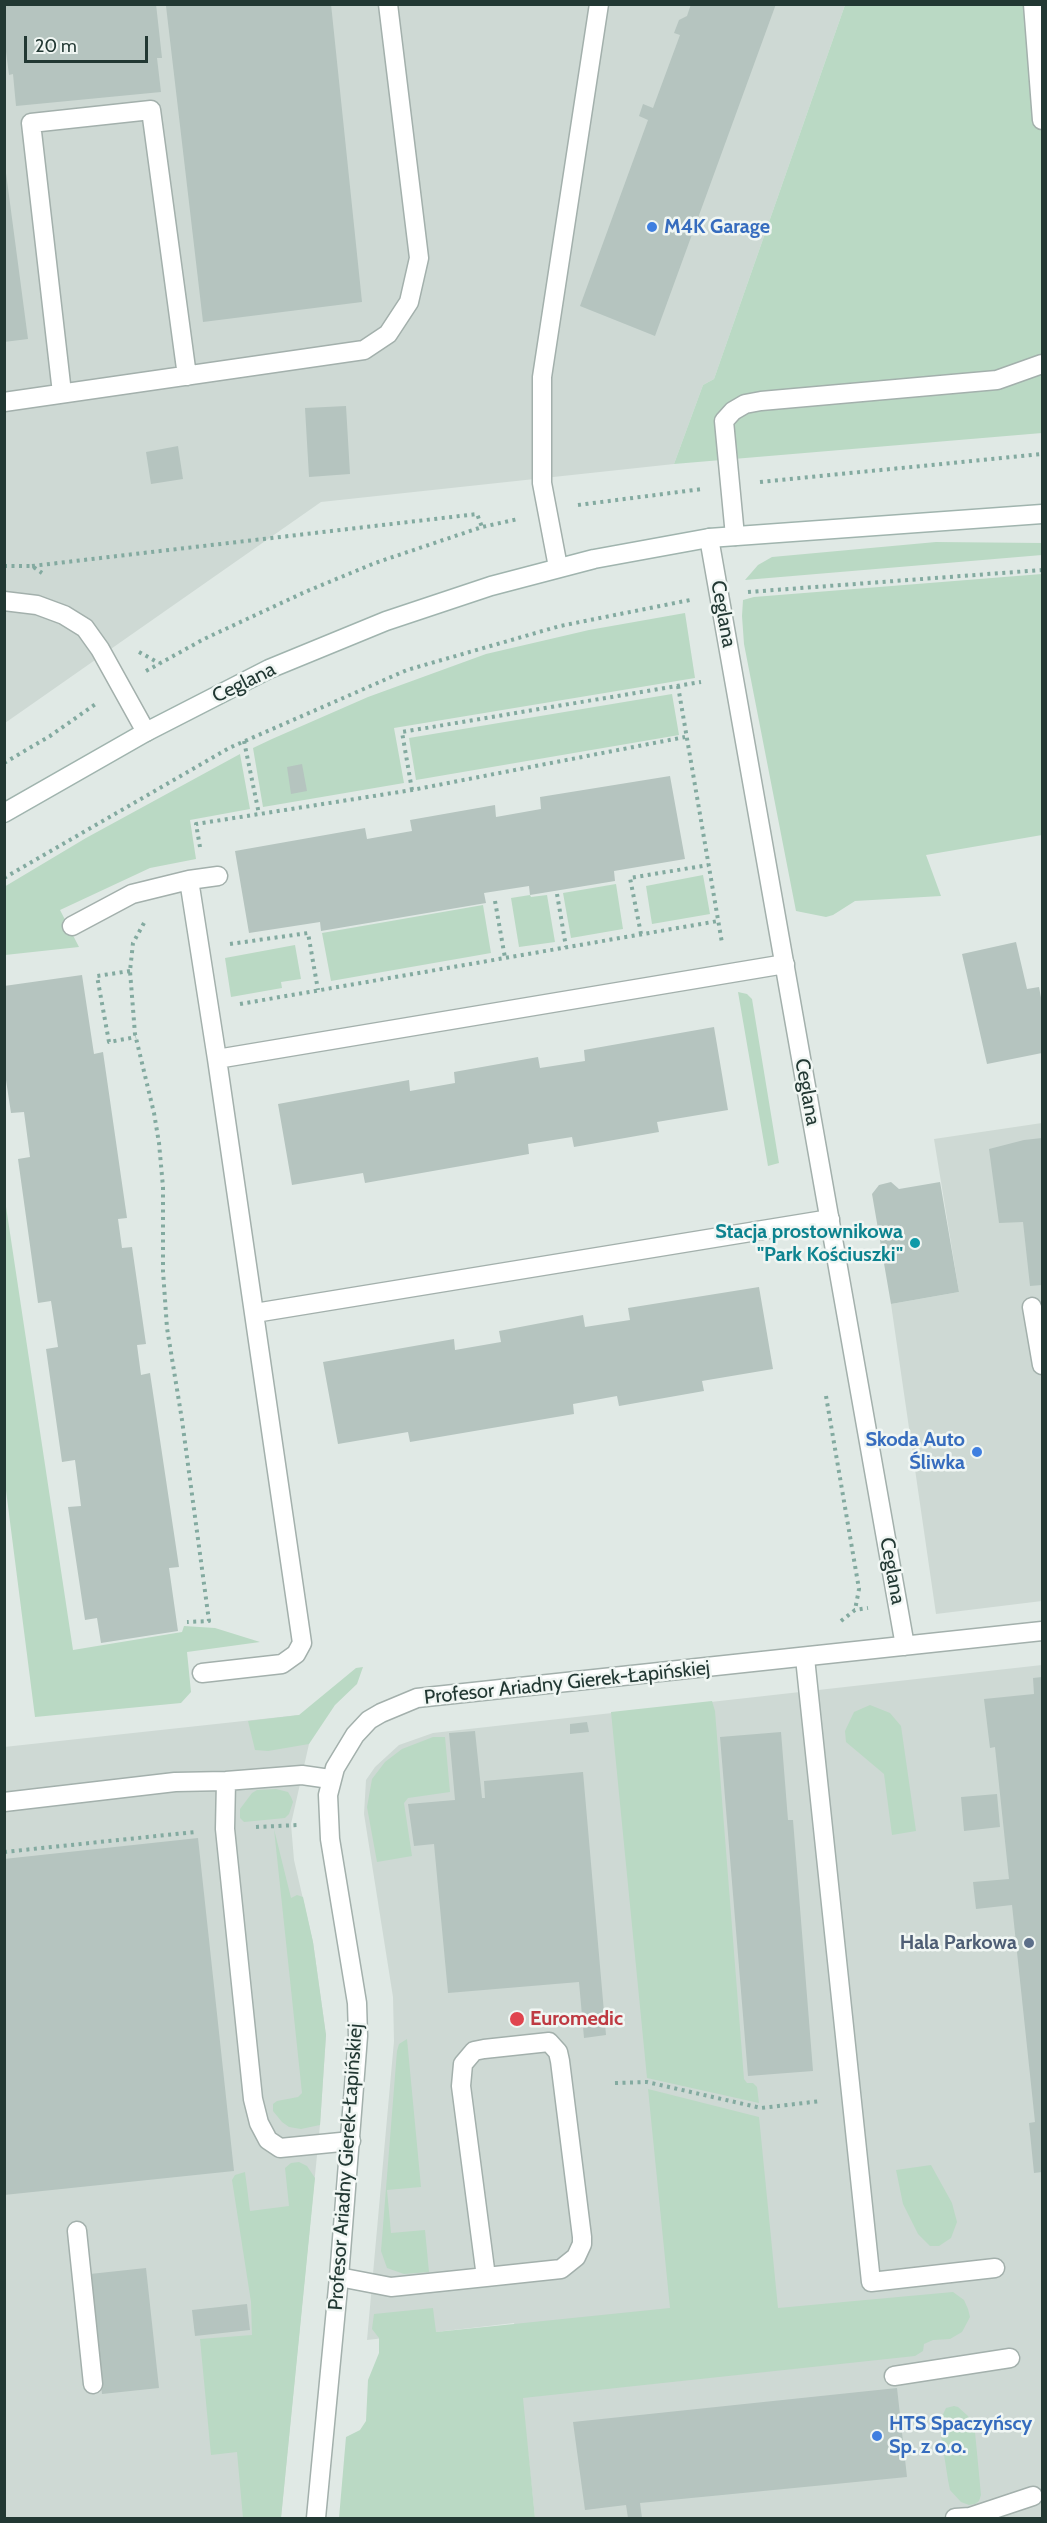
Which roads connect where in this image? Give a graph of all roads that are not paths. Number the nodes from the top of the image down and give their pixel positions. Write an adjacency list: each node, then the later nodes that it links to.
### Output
1 (388, 4): 6 (street)
2 (599, 4): 12 (street)
3 (1033, 4): 4 (street)
4 (1042, 120)
5 (1042, 364): 10 (street)
6 (187, 376): 7 (street); 7 (street)
7 (62, 393): 8 (street)
8 (4, 402)
9 (1042, 514): 10 (street, Ceglana)
10 (735, 536): 11 (street, Ceglana)
11 (709, 538): 12 (street, Ceglana); 17 (street, Ceglana)
12 (558, 567): 14 (street, Ceglana)
13 (4, 601): 14 (street)
14 (146, 732): 15 (street, Ceglana)
15 (4, 813)
16 (72, 926): 18 (street)
17 (785, 964): 18 (street); 19 (street, Ceglana)
18 (217, 1059): 21 (street)
19 (830, 1219): 21 (street); 24 (street, Ceglana)
20 (1032, 1307): 22 (street)
21 (255, 1314): 26 (street)
22 (1042, 1365)
23 (1042, 1631): 24 (street, Profesor Ariadny Gierek-Łapińskiej)
24 (905, 1646): 25 (street, Profesor Ariadny Gierek-Łapińskiej)
25 (805, 1658): 27 (street, Profesor Ariadny Gierek-Łapińskiej); 32 (street)
26 (202, 1673)
27 (330, 1779): 28 (street); 30 (street, Profesor Ariadny Gierek-Łapińskiej)
28 (226, 1781): 29 (street); 30 (street)
29 (4, 1802)
30 (351, 2141): 33 (street, Profesor Ariadny Gierek-Łapińskiej)
31 (77, 2231): 37 (street)
32 (996, 2268)
33 (339, 2277): 34 (street); 39 (street, Profesor Ariadny Gierek-Łapińskiej)
34 (486, 2277): 34 (street)
35 (1010, 2358): 36 (street)
36 (894, 2376)
37 (93, 2384)
38 (1033, 2496): 40 (street)
39 (316, 2518)
40 (955, 2518)

